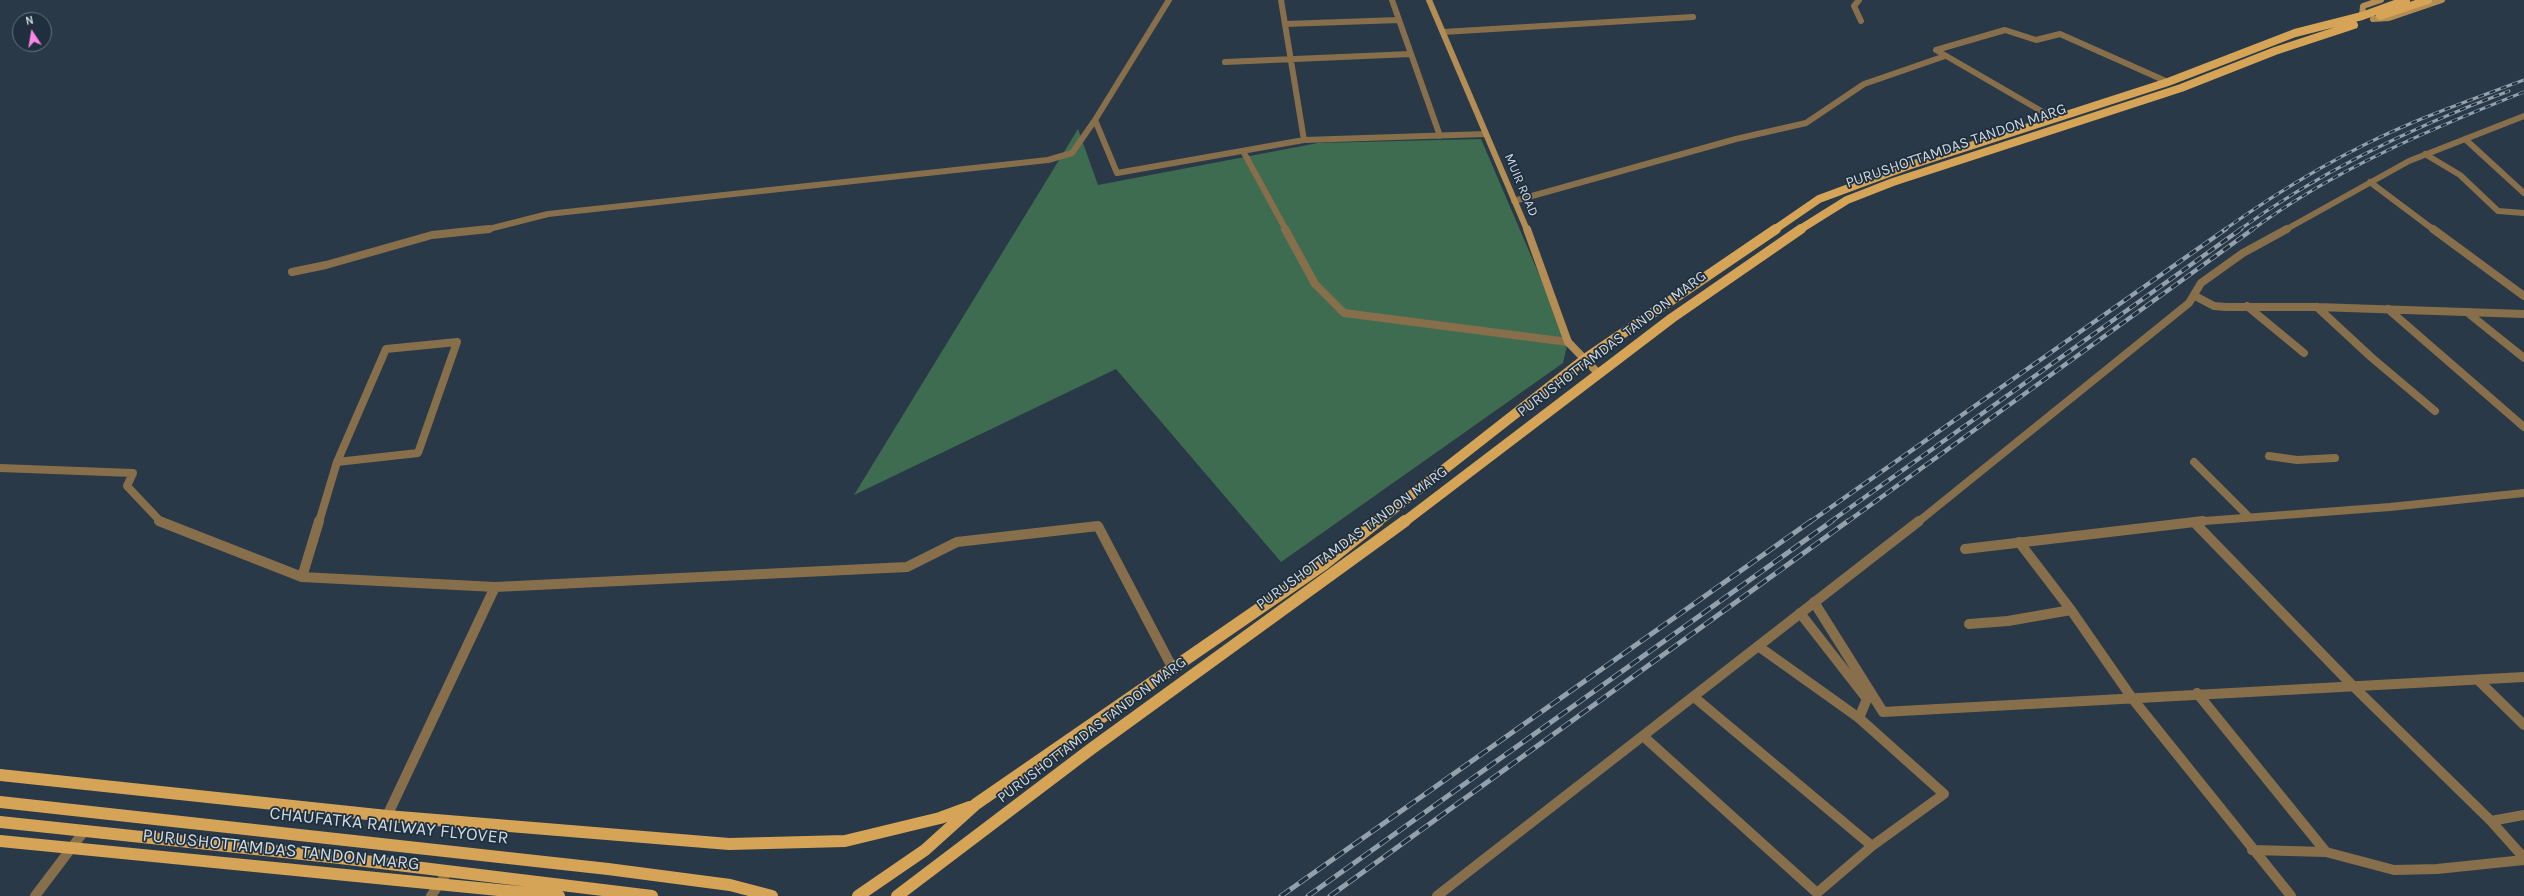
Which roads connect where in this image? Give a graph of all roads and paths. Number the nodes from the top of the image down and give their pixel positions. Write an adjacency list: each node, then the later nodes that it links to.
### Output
1 (1169, 0): 24 (street)
2 (1281, 0): 15 (street)
3 (1392, 0): 13 (street)
4 (1429, 0): 16 (main road, MUIR ROAD)
5 (1859, 0): 14 (street)
6 (2381, 0): 10 (main road)
7 (2406, 0): 10 (main road)
8 (2428, 0): 12 (main road)
9 (2442, 0): 12 (main road, PURUSHOTTAMDAS TANDON MARG)
10 (2362, 16): 21 (main road)
11 (1693, 17): 16 (street)
12 (2373, 19): 47 (main road, PURUSHOTTAMDAS TANDON MARG)
13 (1399, 20): 15 (street); 17 (street)
14 (1861, 21)
15 (1285, 24): 19 (street)
16 (1443, 32): 25 (main road, MUIR ROAD)
17 (1411, 54): 19 (street); 26 (street)
18 (1946, 56): 21 (street); 23 (street); 33 (street)
19 (1291, 59): 20 (street); 28 (street)
20 (1225, 62)
21 (2168, 82): 23 (main road)
22 (2524, 116): 27 (street)
23 (2055, 119): 46 (main road)
24 (1095, 120): 29 (street); 35 (street)
25 (1486, 134): 26 (street); 33 (main road, MUIR ROAD)
26 (1440, 136): 28 (street)
27 (2465, 139): 30 (street); 32 (street)
28 (1304, 140): 29 (street)
29 (1243, 151): 43 (street)
30 (2425, 154): 31 (street); 34 (street)
31 (2370, 182): 36 (street); 37 (street)
32 (2524, 193)
33 (1514, 201): 43 (main road, MUIR ROAD)
34 (2524, 213)
35 (292, 272)
36 (2195, 296): 38 (street); 62 (street)
37 (2524, 296)
38 (2248, 306): 39 (street); 44 (street)
39 (2317, 307): 40 (street); 48 (street)
40 (2388, 309): 41 (street); 49 (street)
41 (2468, 313): 42 (street); 45 (street)
42 (2524, 314)
43 (1568, 342): 46 (main road, MUIR ROAD)
44 (2304, 353)
45 (2524, 358)
46 (1585, 359): 47 (main road, MUIR ROAD); 67 (main road)
47 (1598, 373): 99 (main road, PURUSHOTTAMDAS TANDON MARG)
48 (2435, 411)
49 (2524, 427)
50 (2269, 456): 51 (street)
51 (2335, 458)
52 (337, 462): 52 (street); 60 (street)
53 (2194, 462): 56 (street)
54 (0, 468): 60 (street)
55 (2524, 493): 56 (street)
56 (2248, 516): 57 (street)
57 (2194, 522): 58 (street); 70 (street)
58 (2019, 542): 59 (street); 63 (street)
59 (1965, 549)
60 (302, 578): 61 (street)
61 (495, 587): 67 (street); 81 (street)
62 (1814, 602): 64 (street); 73 (street)
63 (2071, 610): 65 (street); 73 (street)
64 (1800, 613): 66 (street); 74 (street)
65 (1969, 624)
66 (1758, 646): 72 (street); 74 (street)
67 (1172, 667): 79 (main road)
68 (2524, 677): 69 (street)
69 (2478, 680): 70 (street); 75 (street)
70 (2352, 685): 71 (street); 82 (street)
71 (2198, 693): 73 (street); 89 (street)
72 (1694, 697): 76 (street); 86 (street)
73 (2132, 698): 88 (street)
74 (1860, 718): 86 (street)
75 (2524, 725)
76 (1643, 736): 86 (street); 100 (street)
77 (0, 774): 81 (main road)
78 (0, 802): 97 (main road, CHAUFATKA RAILWAY FLYOVER)
79 (976, 804): 81 (main road); 98 (main road)
80 (2524, 815): 82 (street)
81 (387, 816)
82 (2491, 821): 90 (street)
83 (0, 822): 84 (main road)
84 (85, 830): 87 (street); 91 (main road)
85 (0, 841): 87 (main road, PURUSHOTTAMDAS TANDON MARG)
86 (1872, 846)
87 (71, 847): 92 (main road, PURUSHOTTAMDAS TANDON MARG); 93 (street)
88 (2252, 850): 89 (street); 101 (street)
89 (2326, 852): 90 (street)
90 (2524, 859)
91 (448, 871): 92 (street); 96 (main road)
92 (438, 883): 94 (street); 95 (main road, PURUSHOTTAMDAS TANDON MARG)
93 (35, 896)
94 (431, 896)
95 (559, 896)
96 (652, 896)
97 (772, 896)
98 (858, 896)
99 (897, 896)
100 (1437, 896)
101 (2291, 896)

